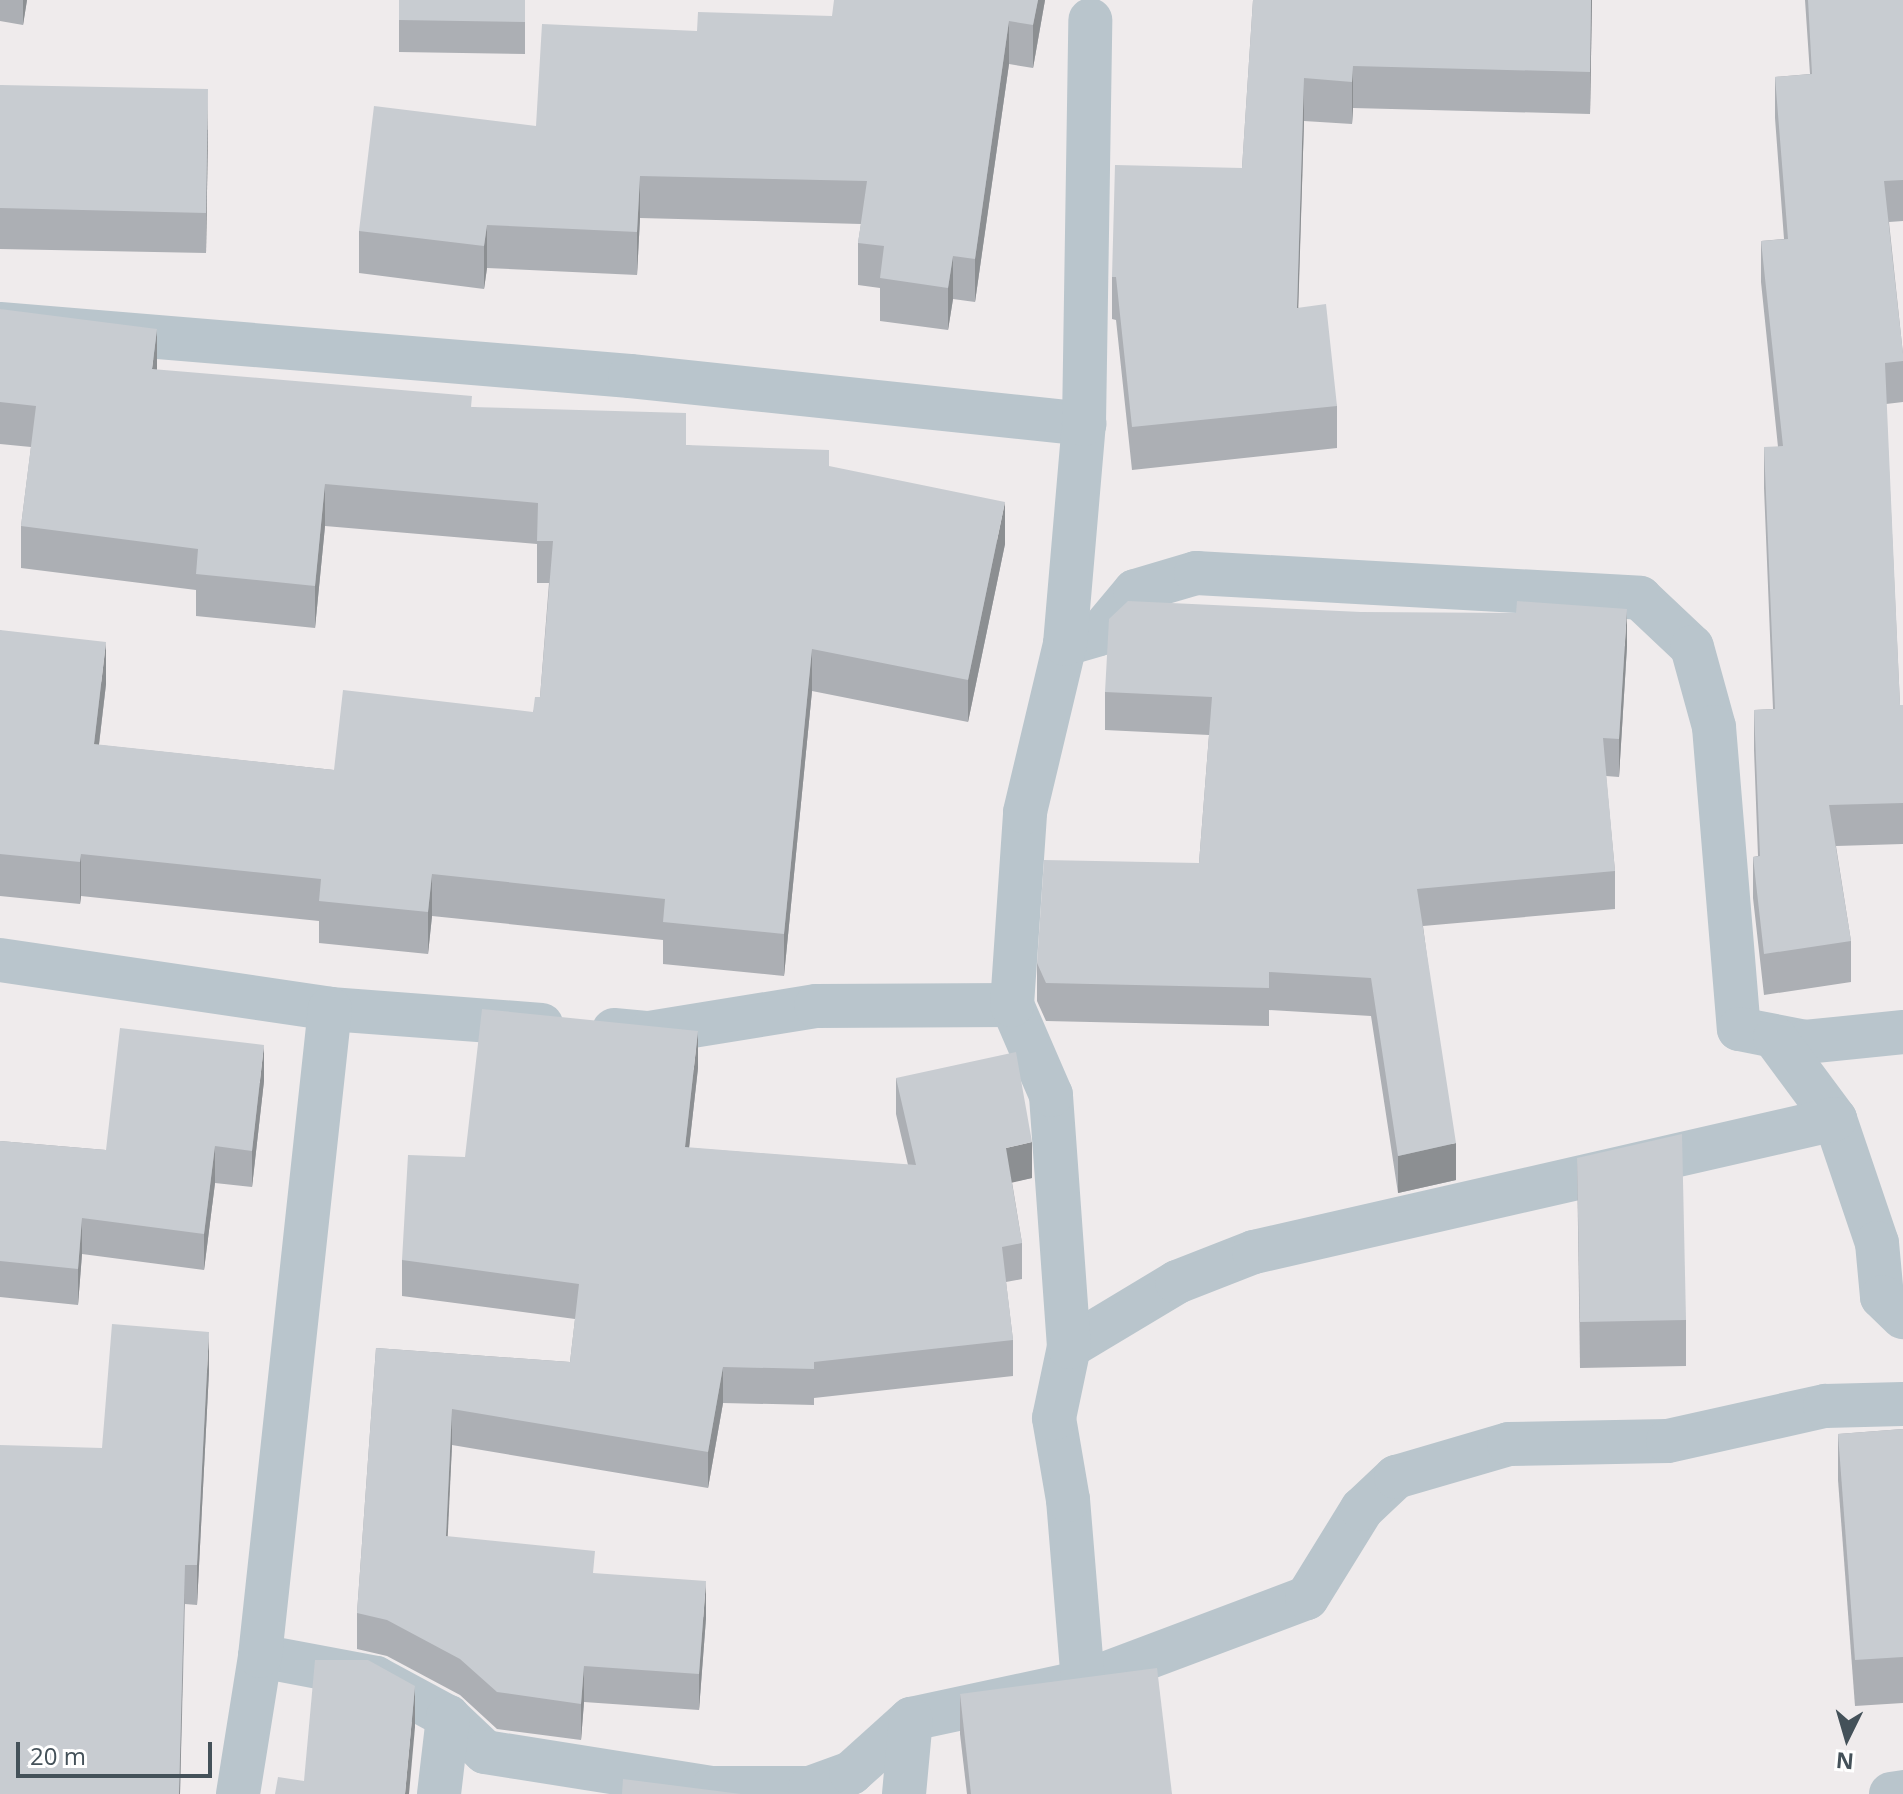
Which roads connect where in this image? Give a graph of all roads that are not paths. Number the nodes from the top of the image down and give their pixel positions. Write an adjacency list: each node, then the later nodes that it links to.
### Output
1 (1090, 20): 3 (street)
2 (0, 324): 3 (street)
3 (1084, 424): 4 (street)
4 (1065, 644): 6 (street); 9 (street)
5 (0, 960): 7 (street)
6 (1012, 1005): 7 (street); 12 (street)
7 (330, 1009): 14 (street)
8 (1903, 1032): 9 (street)
9 (1775, 1038): 10 (street)
10 (1835, 1119): 11 (street); 12 (street)
11 (1903, 1317)
12 (1069, 1347): 15 (street)
13 (1903, 1404): 15 (street)
14 (260, 1656): 16 (street); 20 (street)
15 (1083, 1682): 17 (street)
16 (448, 1717): 18 (street); 21 (street)
17 (911, 1719): 18 (street); 22 (street)
18 (810, 1791)
19 (1903, 1792): 23 (street)
20 (238, 1794)
21 (439, 1794)
22 (904, 1794)
23 (1891, 1794)

